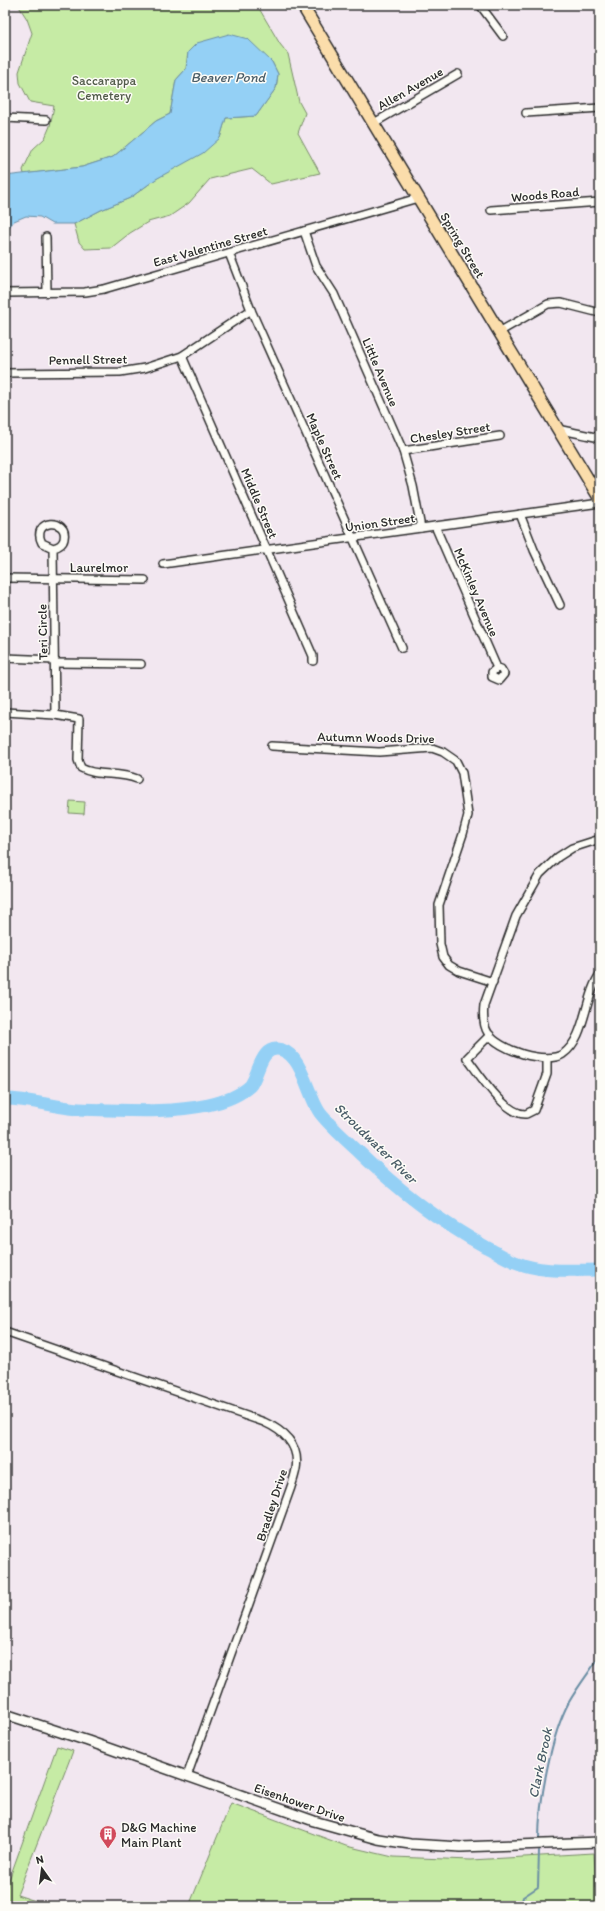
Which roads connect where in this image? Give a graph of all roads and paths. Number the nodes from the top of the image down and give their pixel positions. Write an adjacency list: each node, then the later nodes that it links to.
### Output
1 (302, 5): 9 (main road, Spring Street)
2 (480, 5): 3 (street)
3 (503, 36)
4 (458, 74): 9 (street, Allen Avenue)
5 (600, 108): 6 (street)
6 (526, 113)
7 (5, 118): 8 (street)
8 (46, 120)
9 (374, 123): 10 (main road, Spring Street)
10 (418, 198): 13 (street, East Valentine Street); 20 (main road, Spring Street)
11 (600, 202): 12 (street, Woods Road)
12 (491, 210)
13 (304, 231): 15 (street, East Valentine Street); 26 (street, Little Avenue)
14 (46, 237): 16 (street)
15 (229, 253): 16 (street, East Valentine Street); 18 (street, Maple Street)
16 (47, 292): 17 (street, East Valentine Street)
17 (5, 293)
18 (251, 310): 21 (street, Pennell Street); 32 (street, Maple Street)
19 (600, 313): 20 (street)
20 (499, 332): 23 (main road, Spring Street)
21 (182, 356): 22 (street, Pennell Street); 34 (street, Middle Street)
22 (5, 373)
23 (557, 429): 25 (street); 27 (main road, Spring Street)
24 (500, 436): 26 (street, Chesley Street)
25 (600, 438)
26 (403, 451): 31 (street, Little Avenue)
27 (600, 499)
28 (600, 503): 29 (street, Union Street)
29 (520, 514): 30 (street, Union Street); 39 (street)
30 (436, 526): 31 (street, Union Street); 45 (street, McKinley Avenue)
31 (422, 528): 32 (street, Union Street)
32 (353, 537): 34 (street, Union Street); 40 (street, Maple Street)
33 (53, 548): 37 (street, Teri Circle)
34 (267, 549): 35 (street, Union Street); 43 (street, Middle Street)
35 (163, 564)
36 (5, 578): 37 (street, Laurelmor)
37 (53, 579): 38 (street, Laurelmor); 42 (street, Teri Circle)
38 (145, 580)
39 (560, 605)
40 (402, 648)
41 (5, 658): 42 (street)
42 (54, 661): 44 (street); 47 (street, Teri Circle)
43 (313, 661)
44 (141, 664)
45 (496, 668)
46 (5, 712): 47 (street)
47 (55, 716): 49 (street)
48 (272, 746): 52 (street, Autumn Woods Drive)
49 (137, 779)
50 (600, 839): 52 (street)
51 (600, 974): 54 (street)
52 (493, 982): 53 (street)
53 (490, 1035): 54 (street); 54 (street)
54 (547, 1059)
55 (5, 1332): 57 (street, Bradley Drive)
56 (5, 1714): 57 (street, Eisenhower Drive)
57 (187, 1776): 58 (street, Eisenhower Drive)
58 (600, 1842)

